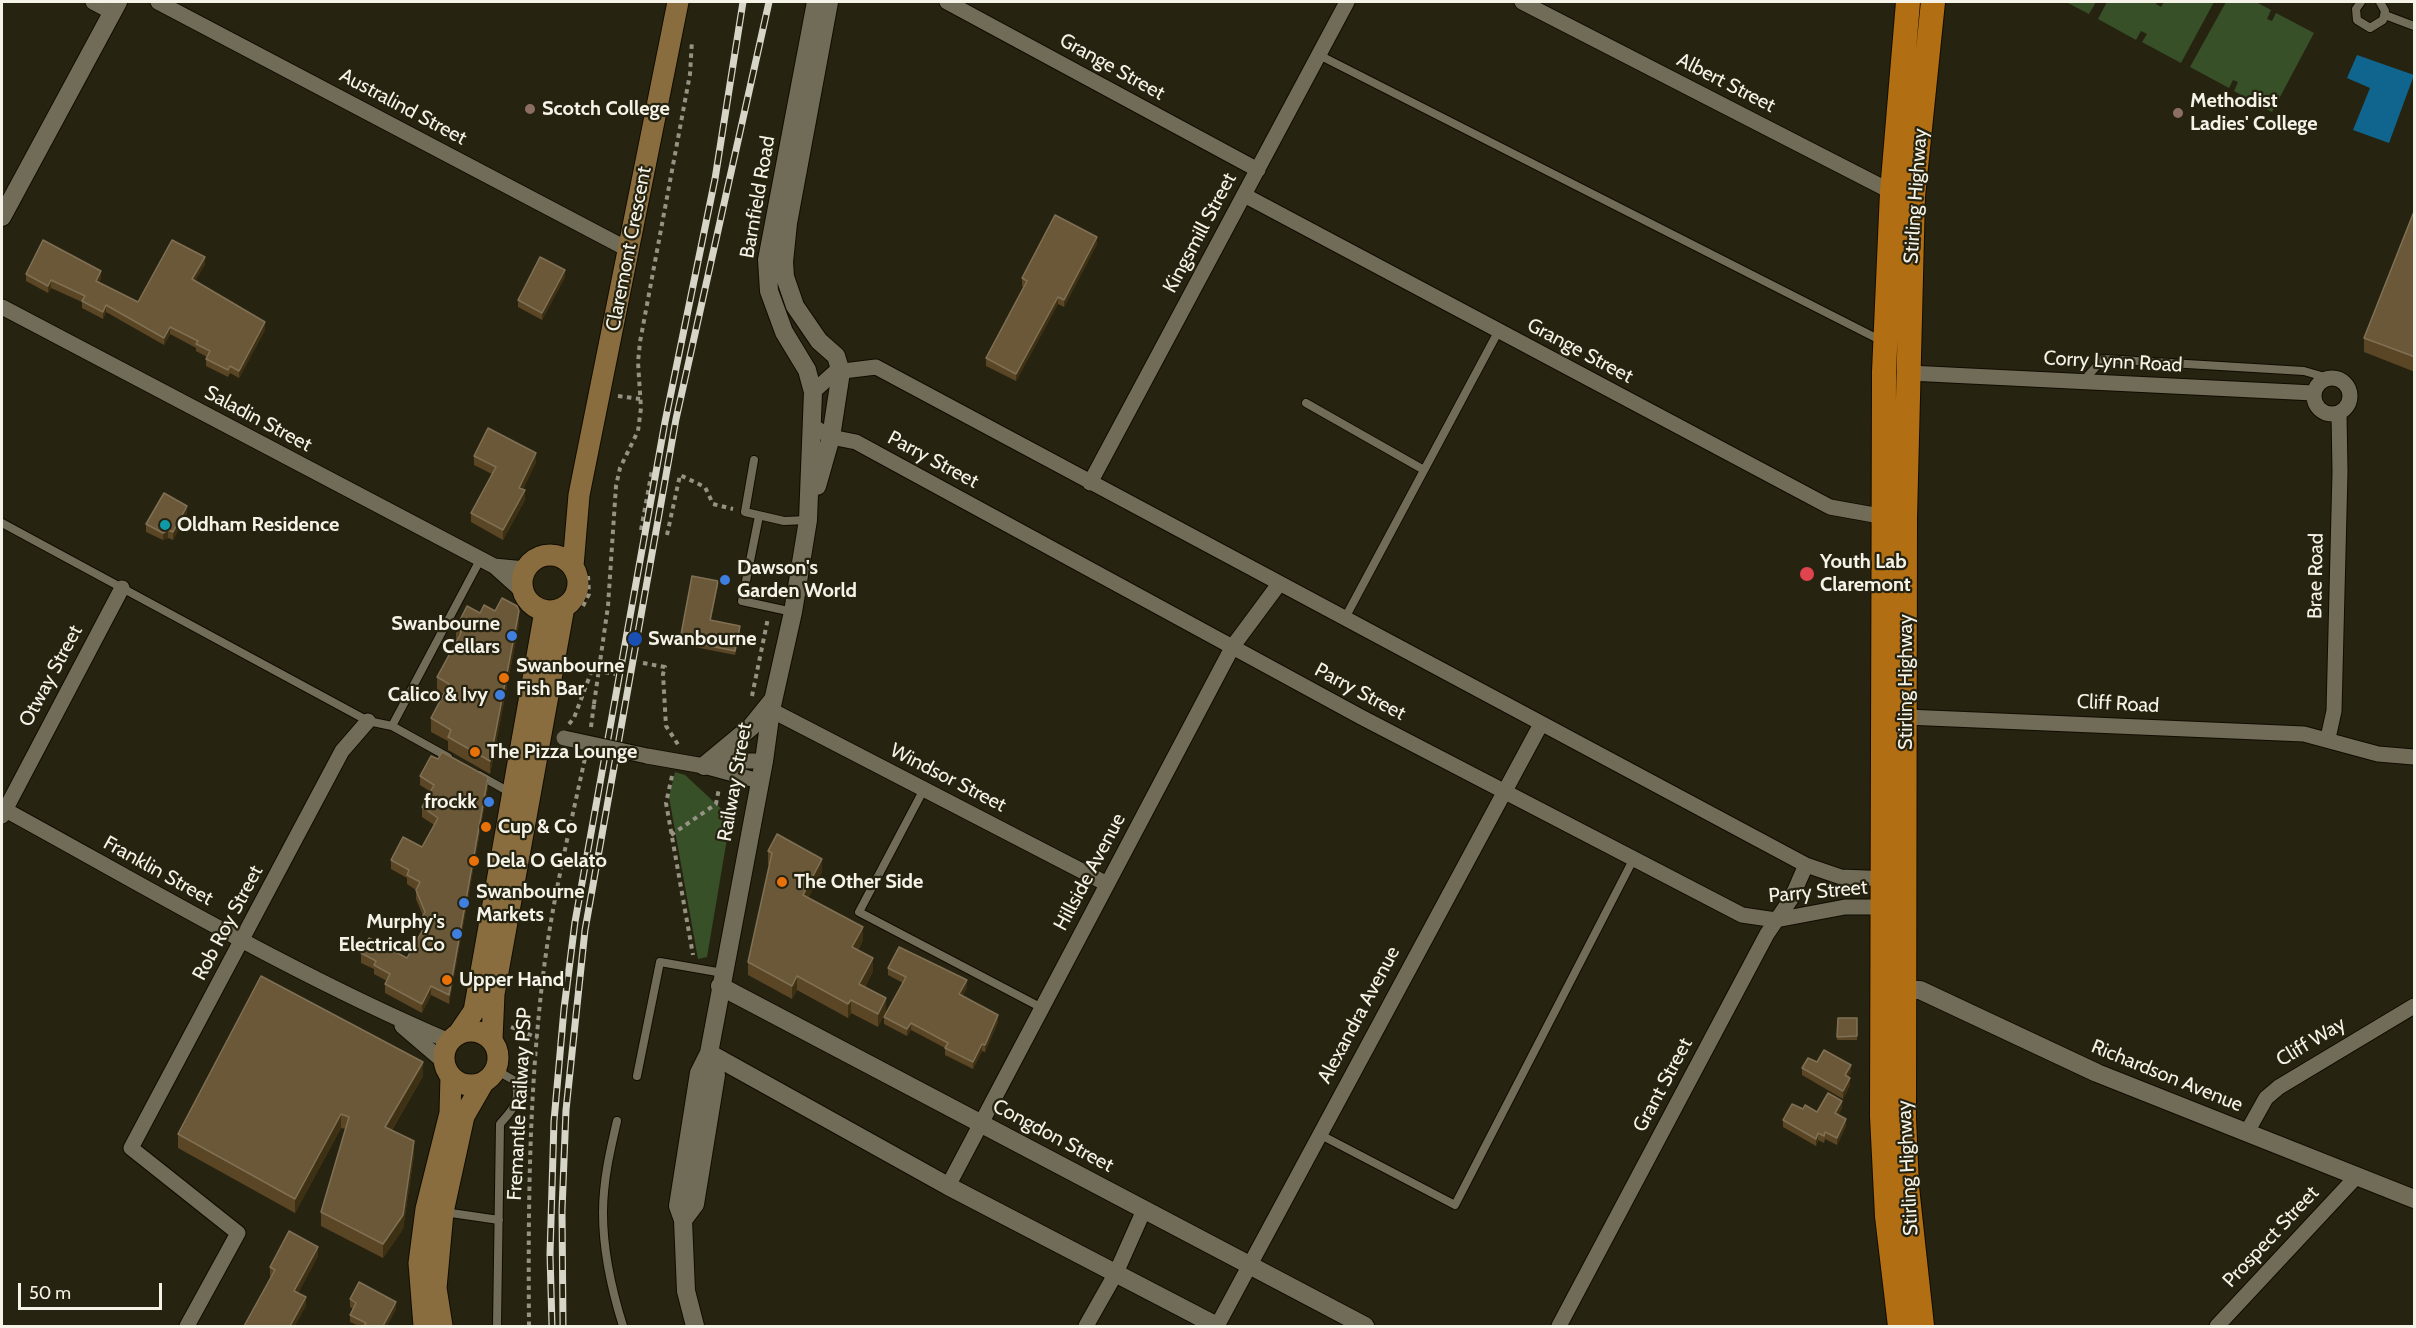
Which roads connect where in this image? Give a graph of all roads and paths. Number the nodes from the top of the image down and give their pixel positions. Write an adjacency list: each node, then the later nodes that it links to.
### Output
1 (93, 2): 13 (street)
2 (158, 2): 21 (street, Australind Street)
3 (678, 2): 21 (main road, Claremont Crescent)
4 (816, 2): 29 (street, Barnfield Road)
5 (829, 2): 25 (street, Barnfield Road)
6 (947, 2): 17 (street, Grange Street)
7 (1347, 2): 16 (street, Kingsmill Street)
8 (1522, 2): 18 (street, Albert Street)
9 (1908, 2): 18 (highway, Stirling Highway)
10 (1933, 2): 18 (highway, Stirling Highway)
11 (2358, 2): 12 (lane)
12 (2384, 6): 14 (lane)
13 (115, 7): 20 (street)
14 (2415, 26)
15 (692, 38): 67 (path, bridge)
16 (1319, 55): 17 (street, Kingsmill Street); 24 (lane)
17 (1258, 170): 19 (street, Kingsmill Street)
18 (1903, 193): 24 (highway, Stirling Highway); 26 (highway, Stirling Highway)
19 (1244, 195): 23 (street, Grange Street); 38 (street, Kingsmill Street)
20 (2, 218)
21 (630, 250): 46 (main road, Claremont Crescent)
22 (2, 307): 47 (street, Saladin Street)
23 (1498, 332): 37 (lane); 41 (street, Grange Street)
24 (1885, 342): 41 (highway, Stirling Highway)
25 (838, 364): 29 (street); 34 (street, Railway Street); 38 (street, Parry Street)
26 (1909, 373): 28 (street, Corry Lynn Road); 41 (highway, Stirling Highway)
27 (2328, 378): 28 (lane); 30 (street); 32 (street, Brae Road)
28 (2083, 381): 30 (street, Corry Lynn Road)
29 (813, 392): 33 (street, Railway Street)
30 (2314, 393): 32 (street)
31 (1306, 403): 37 (lane)
32 (2339, 413): 68 (street, Brae Road)
33 (814, 427): 34 (street, Parry Street); 42 (street, Railway Street)
34 (831, 436): 42 (street, Railway Street); 56 (street, Parry Street)
35 (754, 460): 39 (lane)
36 (652, 470): 44 (path)
37 (1424, 470): 55 (lane)
38 (1090, 483): 49 (street, Parry Street)
39 (745, 512): 40 (lane); 45 (path)
40 (759, 516): 42 (lane); 52 (lane)
41 (1895, 518): 61 (highway, Stirling Highway); 85 (highway, Stirling Highway)
42 (808, 520): 54 (street, Railway Street)
43 (2, 523): 50 (lane)
44 (642, 530)
45 (667, 535)
46 (565, 560): 48 (main road); 53 (main road, Claremont Crescent)
47 (487, 563): 48 (street, Saladin Street); 51 (street, Saladin Street); 64 (lane)
48 (525, 569): 51 (main road)
49 (1279, 584): 55 (street, Parry Street); 56 (street, Hillside Avenue)
50 (122, 588): 62 (lane); 81 (street, Otway Street)
51 (523, 592): 53 (main road)
52 (770, 608): 54 (lane); 60 (path)
53 (554, 609): 65 (main road, Claremont Crescent)
54 (793, 612): 59 (street, Railway Street)
55 (1345, 618): 63 (street, Parry Street)
56 (1233, 646): 79 (street, Parry Street); 86 (street, Hillside Avenue)
57 (643, 663): 72 (path)
58 (615, 674): 66 (path)
59 (772, 705): 73 (street, Railway Street); 74 (street); 78 (street, Windsor Street)
60 (748, 706)
61 (1906, 717): 68 (street, Cliff Road); 85 (highway, Stirling Highway)
62 (368, 721): 64 (lane); 89 (street, Rob Roy Street)
63 (1541, 724): 79 (street, Alexandra Avenue); 84 (street, Parry Street)
64 (392, 726): 71 (lane)
65 (534, 731): 66 (street); 80 (main road, Claremont Crescent); 97 (main road, Claremont Crescent)
66 (565, 733): 72 (street, bridge)
67 (590, 733)
68 (2328, 738): 70 (street)
69 (587, 748): 118 (path, Fremantle Railway PSP)
70 (2415, 757)
71 (452, 760)
72 (675, 760): 74 (street); 82 (path)
73 (764, 761): 74 (street); 77 (street, Railway Street)
74 (704, 766): 76 (street)
75 (472, 771): 80 (lane)
76 (723, 773): 77 (street); 82 (path)
77 (759, 781): 91 (street, Railway Street)
78 (924, 789): 86 (street, Windsor Street); 94 (lane)
79 (1504, 790): 83 (street, Parry Street); 105 (street, Alexandra Avenue)
80 (513, 794): 96 (main road, Claremont Crescent)
81 (3, 812): 89 (street, Franklin Street)
82 (671, 835): 90 (path)
83 (1634, 858): 88 (street, Parry Street); 105 (lane)
84 (1806, 865): 85 (street, Parry Street); 88 (street, Grant Street)
85 (1894, 879): 87 (highway, Stirling Highway)
86 (1107, 884): 94 (street, Hillside Avenue)
87 (1894, 907): 88 (street, Parry Street); 92 (highway, Stirling Highway); 125 (highway, Stirling Highway)
88 (1776, 920): 124 (street, Grant Street)
89 (243, 942): 95 (street, Franklin Street); 114 (street, Rob Roy Street)
90 (704, 969): 91 (lane); 101 (lane)
91 (722, 979): 98 (street, Railway Street); 103 (street, Congdon Street)
92 (1905, 990): 104 (street, Richardson Avenue); 126 (highway, Stirling Highway)
93 (2415, 1006): 104 (street, Cliff Way)
94 (1042, 1008): 103 (street, Hillside Avenue)
95 (391, 1016): 96 (street, Franklin Street); 99 (street, Franklin Street)
96 (454, 1037): 97 (main road); 99 (main road)
97 (492, 1039): 100 (main road)
98 (710, 1053): 107 (street); 120 (street, Railway Street)
99 (447, 1069): 100 (main road); 115 (main road)
100 (490, 1076): 110 (main road); 111 (lane)
101 (638, 1076)
102 (617, 1121): 119 (lane)
103 (982, 1124): 107 (street, Hillside Avenue); 109 (street, Congdon Street)
104 (2247, 1132): 106 (street, Richardson Avenue)
105 (1319, 1134): 112 (street, Alexandra Avenue)
106 (2357, 1176): 108 (street, Richardson Avenue); 127 (street, Prospect Street)
107 (948, 1186): 113 (street)
108 (2415, 1199)
109 (1144, 1210): 112 (street, Congdon Street); 113 (street)
110 (443, 1212): 111 (lane); 116 (main road)
111 (499, 1220): 117 (lane)
112 (1249, 1265): 122 (street, Alexandra Avenue); 123 (street, Congdon Street)
113 (1116, 1273): 121 (street); 122 (street)
114 (187, 1326)
115 (424, 1326)
116 (442, 1326)
117 (497, 1326)
118 (529, 1326)
119 (623, 1326)
120 (695, 1326)
121 (1086, 1326)
122 (1217, 1326)
123 (1365, 1326)
124 (1559, 1326)
125 (1900, 1326)
126 (1922, 1326)
127 (2217, 1326)

